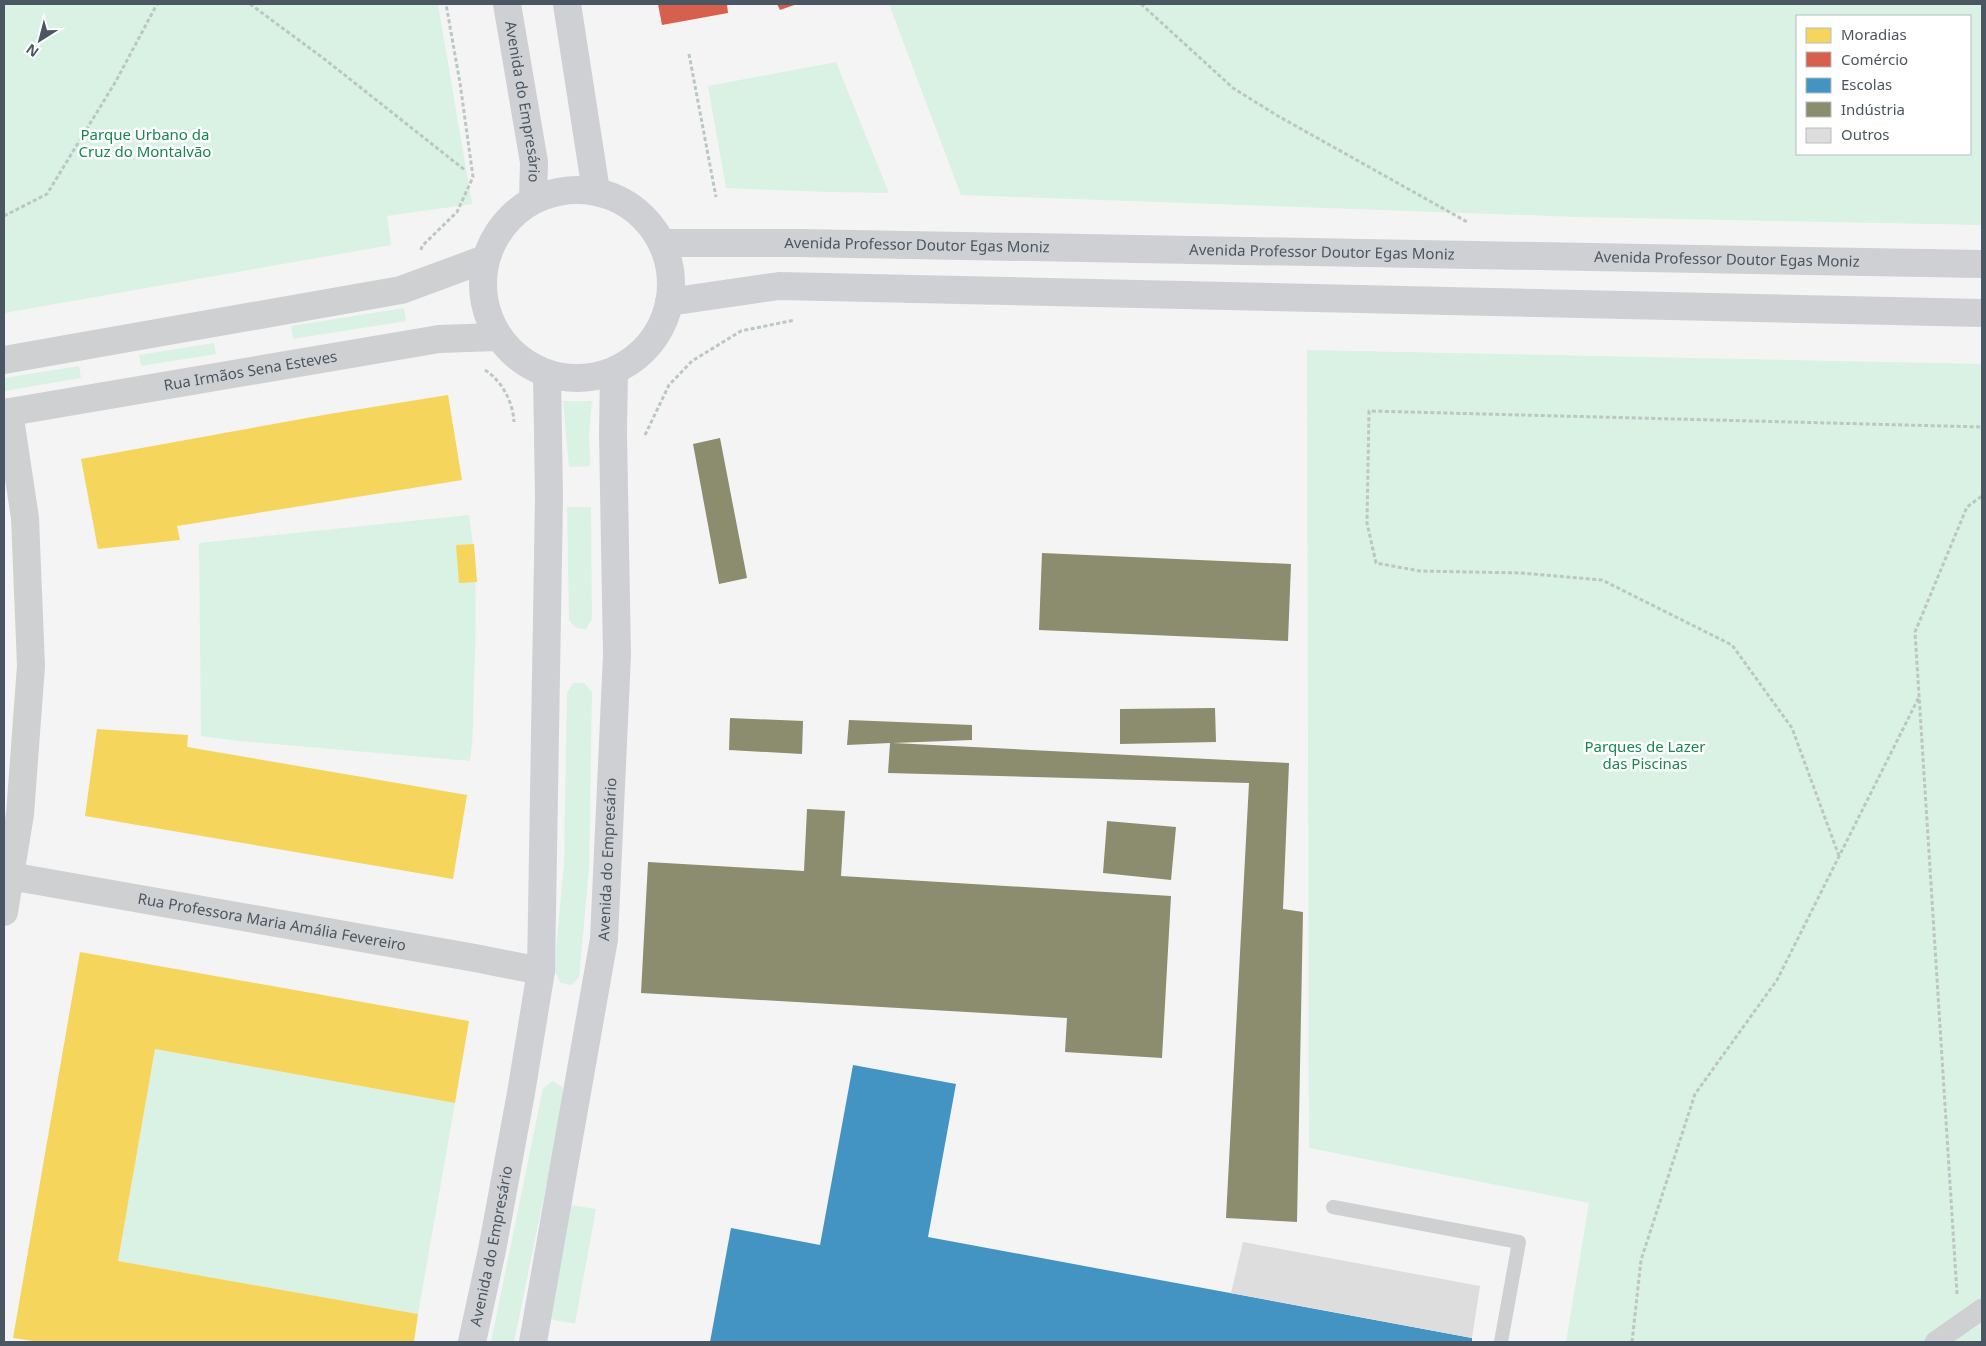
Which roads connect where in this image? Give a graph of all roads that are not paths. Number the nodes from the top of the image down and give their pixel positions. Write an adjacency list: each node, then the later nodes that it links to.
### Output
1 (507, 4): 4 (main road, Avenida do Empresário)
2 (567, 4): 3 (main road)
3 (596, 191): 4 (main road); 5 (main road)
4 (533, 200): 6 (main road)
5 (662, 243): 7 (main road, Avenida Professor Doutor Egas Moniz); 8 (main road)
6 (485, 258): 10 (main road); 11 (street)
7 (1982, 264)
8 (669, 302): 9 (main road); 12 (main road)
9 (1982, 313)
10 (498, 337): 13 (main road); 14 (street, Rua Irmãos Sena Esteves)
11 (4, 360)
12 (614, 371): 13 (main road); 21 (main road, Avenida do Empresário)
13 (548, 374): 17 (main road, Avenida do Empresário)
14 (6, 413): 15 (street)
15 (7, 875): 16 (street); 17 (street, Rua Professora Maria Amália Fevereiro)
16 (4, 912)
17 (541, 971): 20 (main road, Avenida do Empresário)
18 (1333, 1207): 22 (lane)
19 (1982, 1309): 23 (street)
20 (472, 1342)
21 (533, 1342)
22 (1501, 1342)
23 (1935, 1342)

